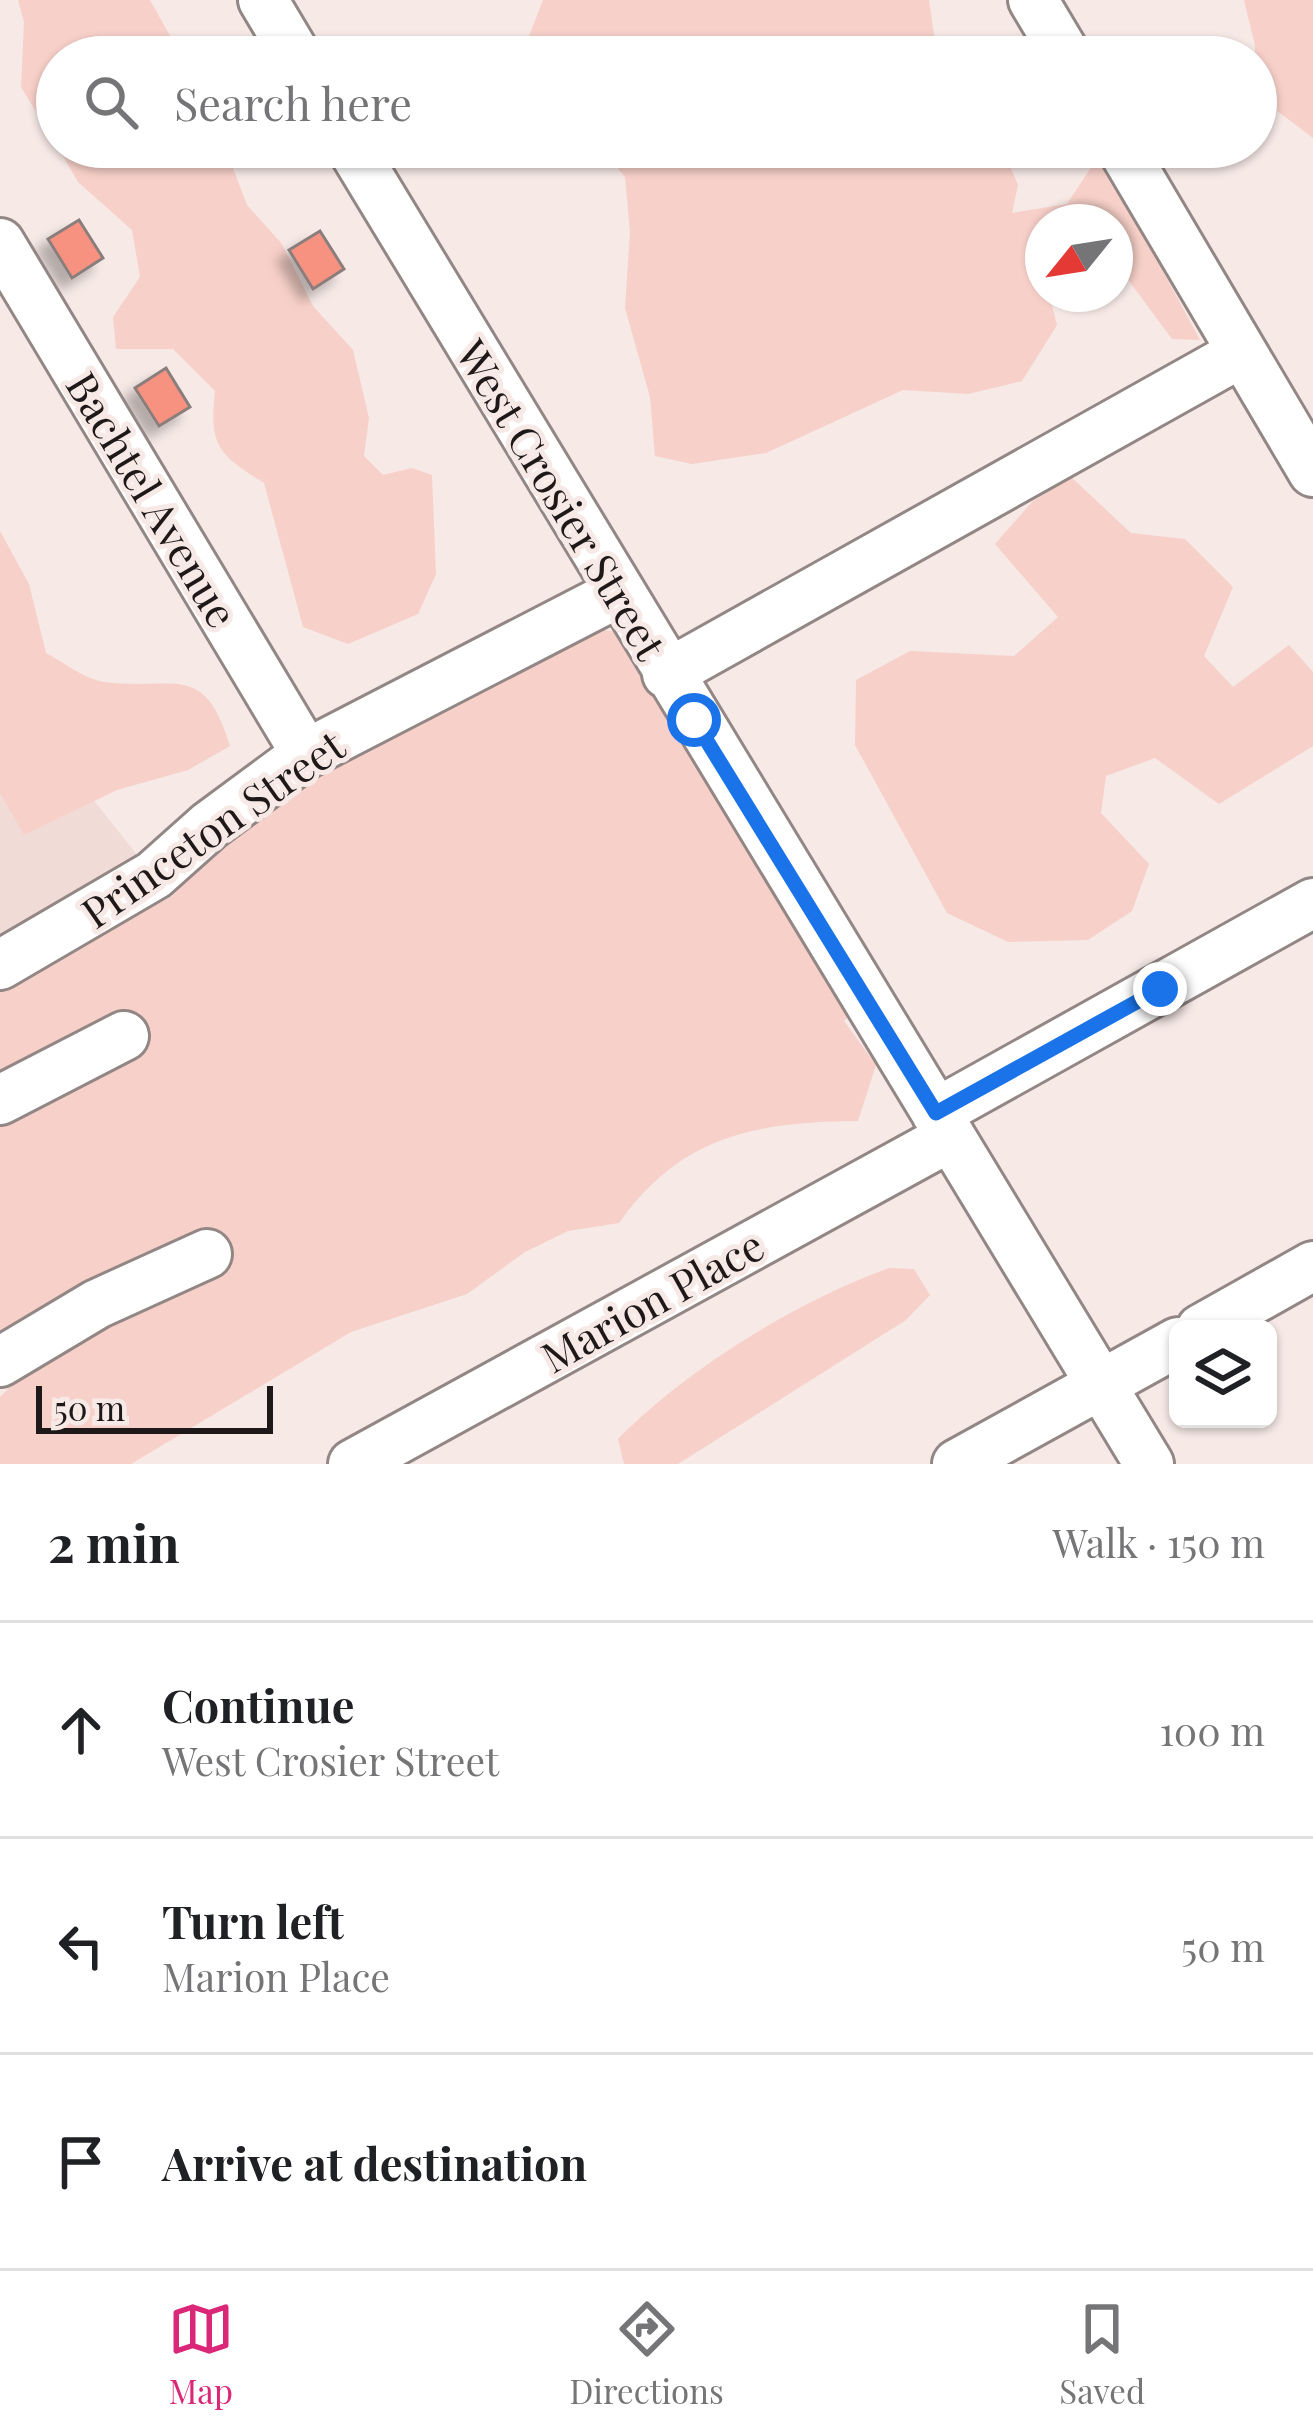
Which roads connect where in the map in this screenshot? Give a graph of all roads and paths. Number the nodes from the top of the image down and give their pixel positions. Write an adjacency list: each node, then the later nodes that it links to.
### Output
1 (263, 0): 3 (street)
2 (1033, 0): 4 (street)
3 (284, 36)
4 (1054, 36)
5 (364, 168): 10 (street, West Crosier Street)
6 (1132, 168): 8 (street)
7 (0, 243): 12 (street, Bachtel Avenue)
8 (1241, 353): 9 (street); 11 (street)
9 (1310, 460)
10 (618, 593): 11 (street, West Crosier Street); 12 (street, Princeton Street)
11 (667, 674): 17 (street, West Crosier Street)
12 (306, 754): 14 (street, Princeton Street)
13 (1313, 903): 17 (street, Marion Place)
14 (0, 965)
15 (124, 1036): 16 (street)
16 (0, 1100)
17 (943, 1125): 23 (street, West Crosier Street); 24 (street, Marion Place)
18 (207, 1254): 22 (street)
19 (1313, 1266): 20 (street)
20 (1217, 1320)
21 (1169, 1347): 23 (street)
22 (0, 1362)
23 (1099, 1387): 25 (street); 26 (street, West Crosier Street)
24 (353, 1464)
25 (957, 1464)
26 (1149, 1464)

